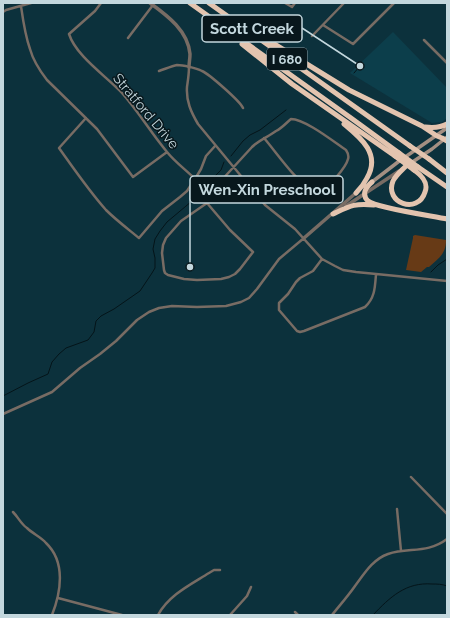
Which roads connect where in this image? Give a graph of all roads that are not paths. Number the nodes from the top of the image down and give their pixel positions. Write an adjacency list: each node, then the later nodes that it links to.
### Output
1 (31, 3): 11 (street)
2 (100, 3): 33 (street, Stratford Drive)
3 (190, 3): 14 (highway, I 680)
4 (209, 3): 28 (highway, I 680)
5 (215, 3): 15 (highway, I 680)
6 (285, 3): 7 (street)
7 (295, 3)
8 (344, 3): 13 (street)
9 (394, 3): 13 (street)
10 (152, 4): 17 (street); 20 (street)
11 (21, 6): 12 (street); 24 (street)
12 (3, 12)
13 (323, 24): 16 (street)
14 (230, 32): 22 (highway); 34 (highway, I 680)
15 (258, 34): 26 (highway); 28 (highway, I 680)
16 (312, 36)
17 (128, 38)
18 (424, 40): 19 (street)
19 (447, 63)
20 (189, 67): 21 (street); 23 (street); 32 (street)
21 (159, 71)
22 (316, 102): 34 (highway); 44 (highway)
23 (243, 108)
24 (86, 118): 33 (street); 41 (street)
25 (447, 124): 26 (highway)
26 (422, 126): 29 (highway)
27 (447, 128): 29 (main road)
28 (396, 135): 35 (highway, I 680)
29 (437, 136): 31 (highway); 42 (main road)
30 (264, 138): 30 (street); 36 (street)
31 (446, 139): 37 (main road)
32 (215, 146): 36 (street); 41 (street)
33 (167, 152): 41 (street, Stratford Drive)
34 (397, 154): 38 (highway, bridge)
35 (430, 158): 39 (highway, I 680); 40 (highway, I 680)
36 (234, 167): 46 (street); 50 (street)
37 (405, 167): 38 (highway); 45 (street)
38 (416, 168): 43 (highway)
39 (447, 169)
40 (447, 173)
41 (196, 179)
42 (372, 182): 44 (street); 45 (highway)
43 (447, 187)
44 (356, 193): 48 (street)
45 (365, 194): 47 (highway); 48 (street)
46 (207, 203): 46 (street)
47 (381, 206): 48 (highway); 49 (highway)
48 (333, 214): 50 (street)
49 (447, 219)
50 (304, 238): 51 (street); 54 (street)
51 (322, 259): 52 (street); 52 (street)
52 (376, 274): 53 (street)
53 (447, 281)
54 (3, 414)
55 (411, 477): 58 (street)
56 (397, 509): 60 (street)
57 (13, 512): 63 (street)
58 (447, 514)
59 (447, 539): 60 (street)
60 (401, 551): 70 (street)
61 (220, 570): 67 (street)
62 (251, 587): 68 (street)
63 (58, 598): 65 (street); 66 (street)
64 (295, 612): 69 (street)
65 (52, 615)
66 (122, 615)
67 (158, 615)
68 (230, 615)
69 (298, 615)
70 (332, 615)

